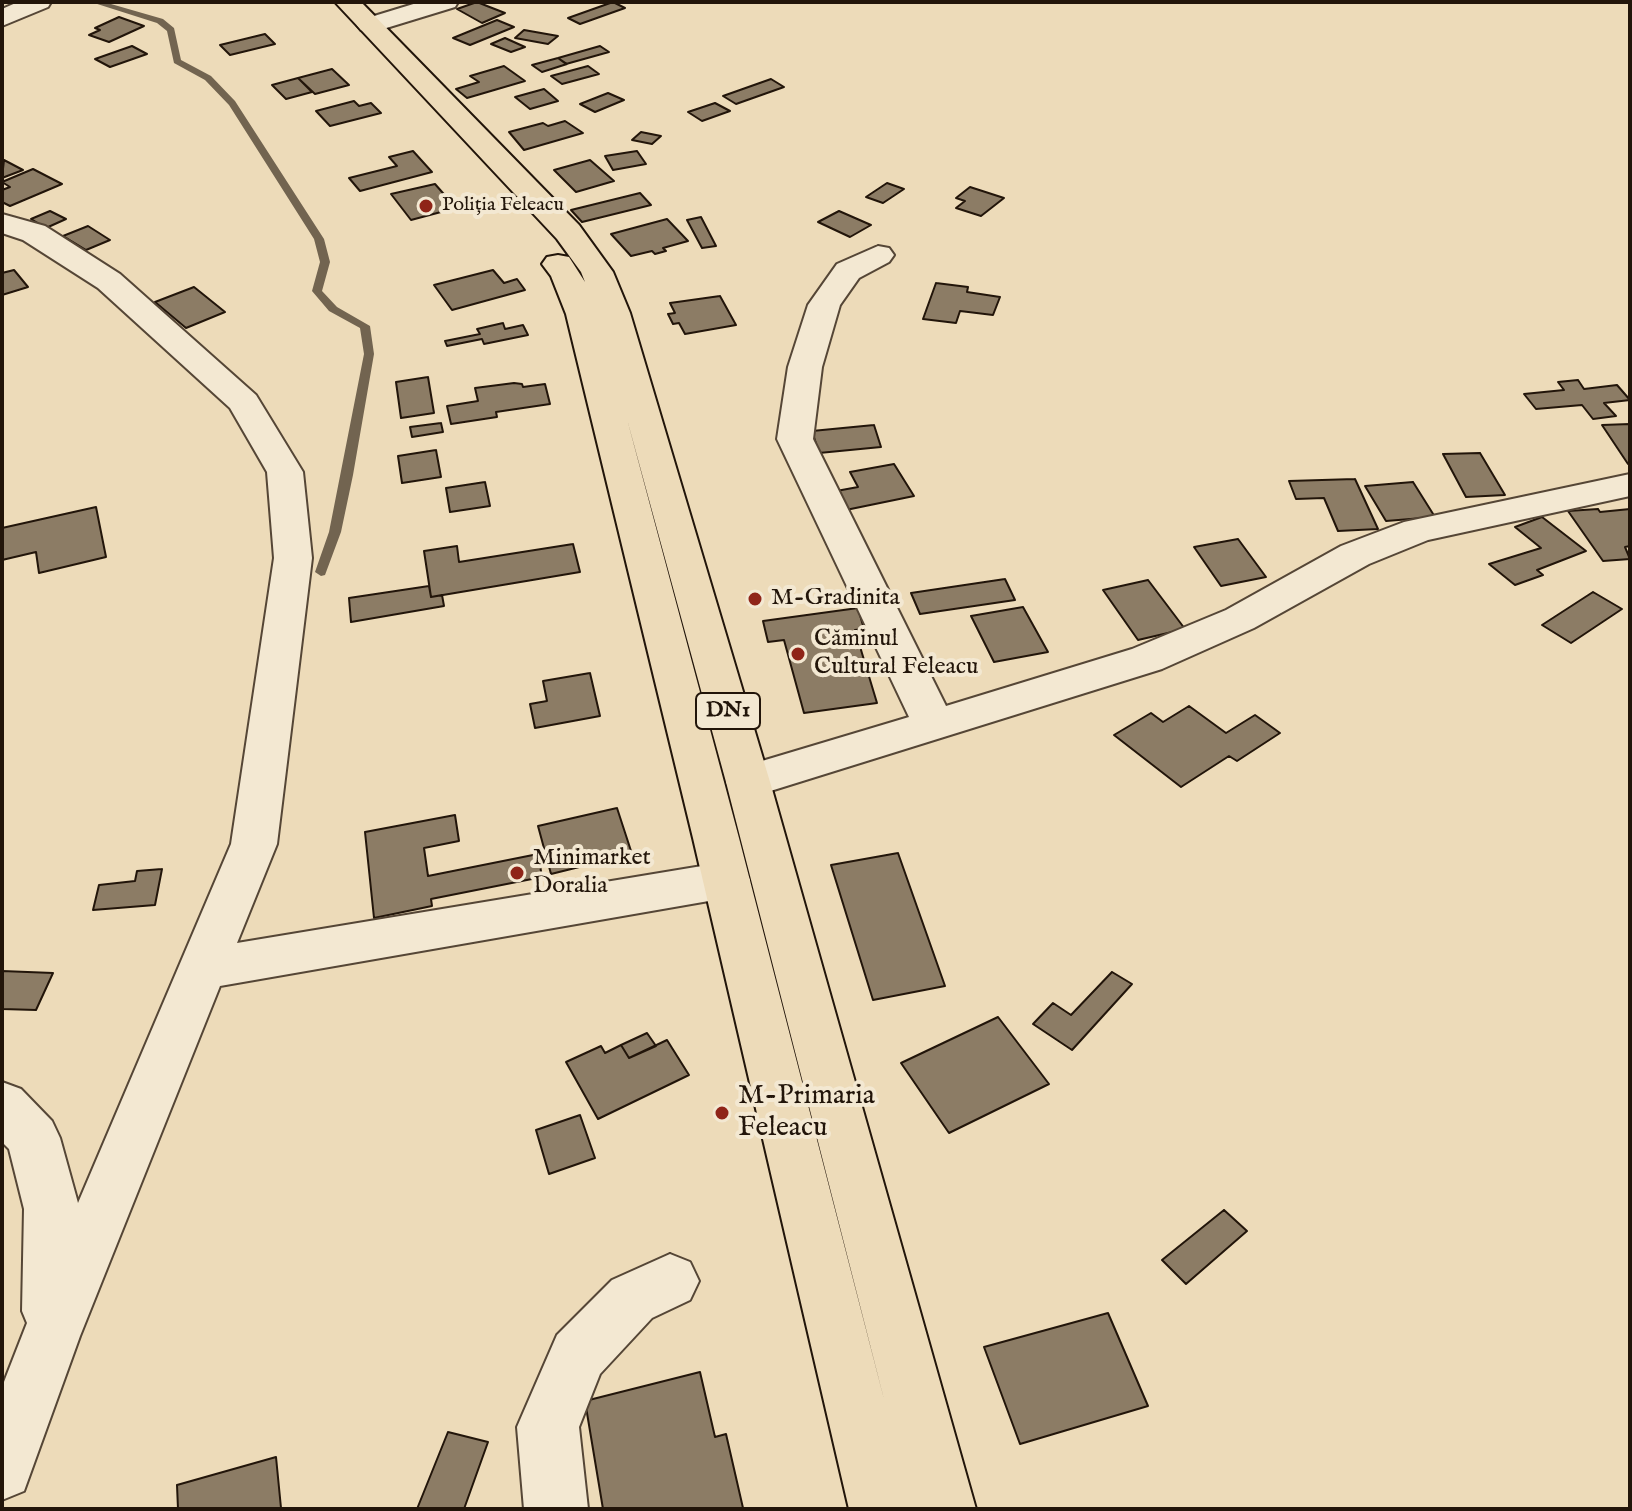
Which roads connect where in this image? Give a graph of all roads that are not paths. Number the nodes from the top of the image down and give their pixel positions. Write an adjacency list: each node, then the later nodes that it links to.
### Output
1 (39, 2): 5 (street)
2 (319, 2): 11 (main road, DN1)
3 (446, 2): 4 (street)
4 (359, 14): 10 (main road, DN1)
5 (2, 18)
6 (2, 223): 12 (street)
7 (878, 255): 9 (street)
8 (1630, 485): 9 (street)
9 (933, 723): 10 (street)
10 (748, 782): 19 (main road, DN1)
11 (726, 880): 12 (street); 18 (main road, DN1)
12 (202, 969): 15 (street)
13 (2, 1105): 15 (street)
14 (670, 1281): 17 (street)
15 (51, 1336): 16 (street)
16 (2, 1469)
17 (556, 1509)
18 (881, 1509)
19 (944, 1509)

